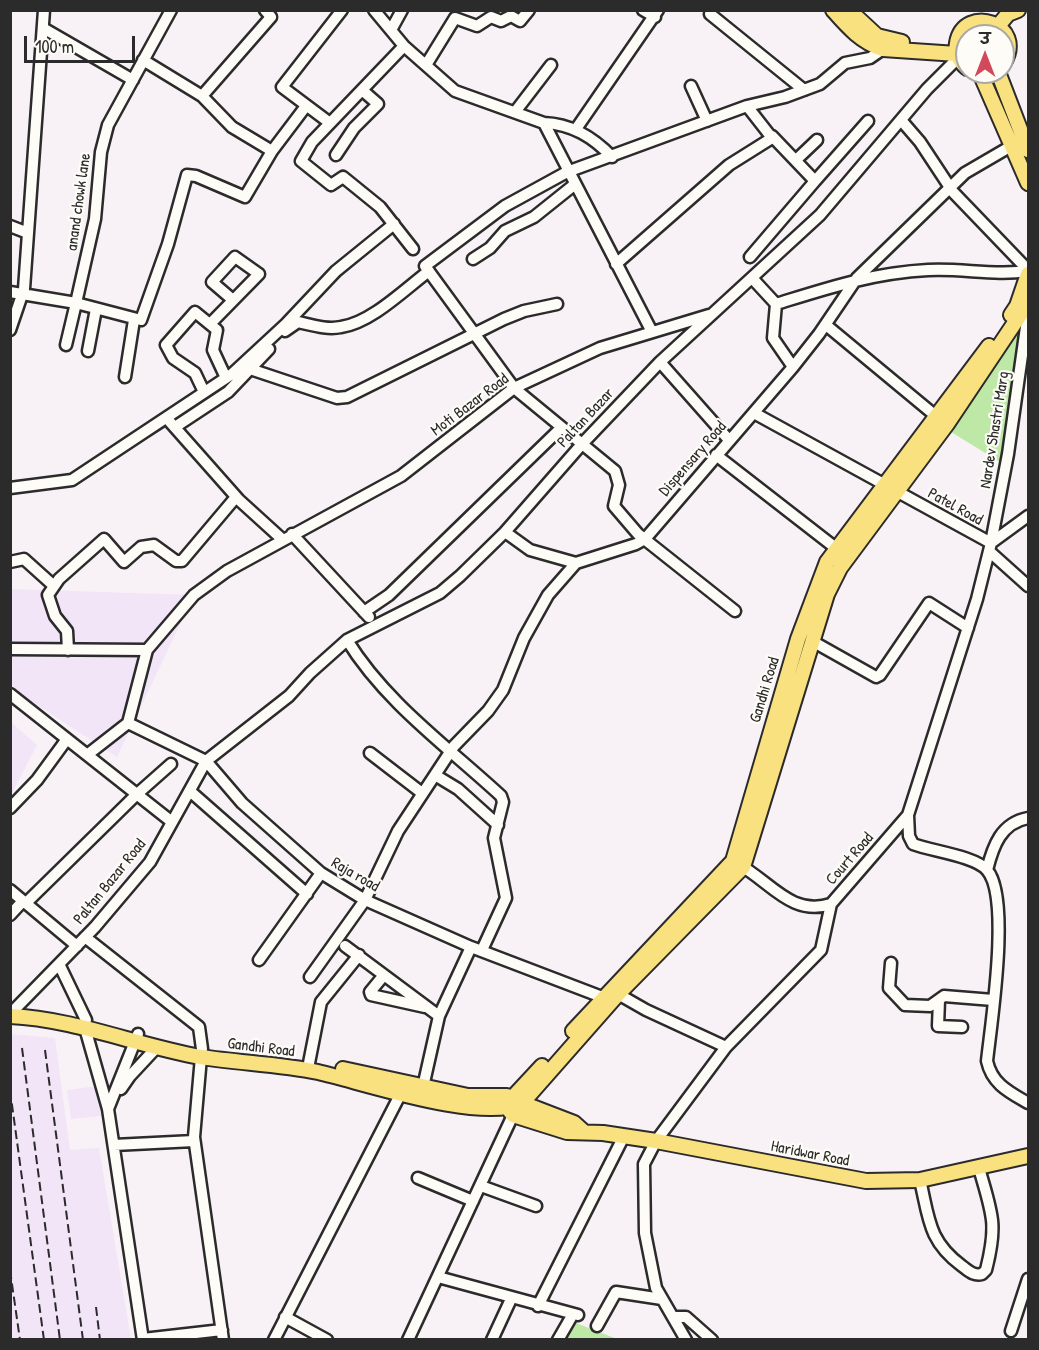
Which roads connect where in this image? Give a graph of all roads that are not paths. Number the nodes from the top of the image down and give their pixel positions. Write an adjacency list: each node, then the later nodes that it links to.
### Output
1 (44, 10): 17 (street)
2 (171, 10): 21 (street, anand chowk lane)
3 (342, 10): 34 (street)
4 (374, 10): 18 (street)
5 (402, 10): 18 (street)
6 (530, 10): 24 (street)
7 (643, 10): 12 (street)
8 (833, 10): 20 (main road)
9 (849, 10): 22 (main road)
10 (1011, 12): 16 (main road)
11 (271, 13): 33 (street)
12 (657, 14): 42 (street)
13 (710, 14): 32 (street)
14 (972, 24): 15 (main road)
15 (992, 24)
16 (1000, 24)
17 (43, 28): 27 (street); 58 (street)
18 (391, 30): 19 (street)
19 (404, 46): 24 (street); 31 (street)
20 (883, 49): 23 (main road); 32 (street)
21 (143, 60): 27 (street, anand chowk lane); 33 (street)
22 (955, 60)
23 (955, 62)
24 (426, 65): 36 (street)
25 (551, 65): 36 (street)
26 (955, 76): 37 (street, Paltan Bazar)
27 (133, 80): 69 (street, anand chowk lane)
28 (980, 84): 45 (main road)
29 (1003, 84): 46 (main road)
30 (691, 86): 38 (street)
31 (362, 90): 40 (street); 48 (street)
32 (804, 90): 35 (street)
33 (202, 96): 47 (street)
34 (306, 106): 40 (street); 47 (street)
35 (747, 106): 38 (street); 43 (street)
36 (515, 112): 41 (street)
37 (901, 120): 55 (street); 65 (street, Paltan Bazar)
38 (707, 121): 49 (street)
39 (868, 121): 52 (street)
40 (330, 123): 56 (street)
41 (544, 123): 42 (street); 51 (street)
42 (576, 129): 49 (street)
43 (772, 136): 50 (street); 62 (street)
44 (817, 140): 50 (street)
45 (1013, 145): 53 (main road); 55 (street)
46 (1029, 150)
47 (272, 151): 76 (street)
48 (336, 155)
49 (612, 157): 51 (street)
50 (796, 160): 52 (street)
51 (567, 172): 54 (street); 63 (street)
52 (815, 180): 60 (street)
53 (1029, 183)
54 (574, 185): 61 (street); 62 (street)
55 (949, 187): 64 (street); 66 (street)
56 (394, 224): 59 (street); 85 (street)
57 (10, 226): 58 (street)
58 (28, 233): 67 (street)
59 (413, 249)
60 (750, 257)
61 (473, 259)
62 (616, 264): 80 (street)
63 (429, 271): 81 (street); 85 (street)
64 (1029, 272): 66 (street); 93 (main road, Gandhi Road)
65 (752, 278): 72 (street); 75 (street, Paltan Bazar)
66 (857, 278): 72 (street); 78 (street, Dispensary Road)
67 (16, 294): 69 (street); 79 (street)
68 (233, 300): 77 (street)
69 (76, 303): 73 (street); 82 (street, anand chowk lane)
70 (1029, 303): 100 (main road, Gandhi Road)
71 (557, 304): 81 (street)
72 (776, 304): 86 (street)
73 (96, 309): 76 (street); 83 (street)
74 (1029, 313): 106 (street, Nardev Shastri Marg)
75 (712, 314): 80 (street, Moti Bazar Road); 84 (street, Paltan Bazar)
76 (134, 320): 87 (street)
77 (210, 324): 88 (street); 90 (street)
78 (826, 325): 86 (street, Dispensary Road); 93 (street)
79 (10, 330)
80 (652, 332): 89 (street, Moti Bazar Road)
81 (476, 335): 85 (street); 89 (street)
82 (66, 345)
83 (88, 351)
84 (660, 362): 96 (street); 97 (street, Paltan Bazar)
85 (245, 367): 88 (street); 94 (street)
86 (793, 367): 91 (street, Dispensary Road)
87 (125, 377)
88 (226, 378): 90 (street)
89 (514, 388): 95 (street); 104 (street, Moti Bazar Road)
90 (204, 392): 92 (street)
91 (754, 413): 96 (street, Dispensary Road); 100 (street, Patel Road)
92 (166, 417): 94 (street); 99 (street)
93 (937, 417): 100 (main road, Gandhi Road)
94 (175, 427): 101 (street)
95 (561, 428): 97 (street); 113 (street)
96 (729, 440): 98 (street, Dispensary Road)
97 (582, 444): 103 (street, Paltan Bazar); 105 (street)
98 (716, 455): 105 (street, Dispensary Road); 107 (street)
99 (10, 488)
100 (890, 488): 106 (street, Patel Road); 107 (main road, Gandhi Road); 117 (main road, Gandhi Road)
101 (236, 497): 104 (street); 110 (street)
102 (1029, 516): 106 (street, Patel Road)
103 (505, 532): 109 (street); 114 (street, Paltan Bazar)
104 (287, 537): 113 (street); 120 (street, Moti Bazar Road)
105 (645, 538): 109 (street, Dispensary Road); 112 (street)
106 (990, 547): 111 (street); 115 (street, Court Road)
107 (837, 549): 138 (main road, Gandhi Road)
108 (10, 562): 110 (street)
109 (576, 563): 124 (street)
110 (54, 586): 119 (street)
111 (1029, 586)
112 (735, 611)
113 (364, 612): 114 (street)
114 (375, 624): 116 (street, Paltan Bazar)
115 (968, 628): 117 (street); 134 (street, Court Road)
116 (347, 640): 124 (street); 127 (street, Paltan Bazar)
117 (812, 642): 138 (main road, Gandhi Road)
118 (10, 649): 119 (street)
119 (68, 650): 120 (street)
120 (147, 650): 122 (street)
121 (10, 694): 123 (street)
122 (128, 723): 126 (street); 127 (street, Raja road)
123 (68, 739): 126 (street); 133 (street)
124 (451, 750): 129 (street); 137 (street)
125 (370, 753): 131 (street)
126 (87, 755): 132 (street)
127 (206, 761): 130 (street, Paltan Bazar Road); 140 (street, Raja road)
128 (171, 764): 132 (street)
129 (435, 775): 131 (street); 137 (street)
130 (191, 792): 136 (street, Paltan Bazar Road); 142 (street)
131 (422, 793): 143 (street)
132 (136, 795): 136 (street); 144 (street)
133 (10, 808)
134 (908, 815): 139 (street); 145 (street, Court Road)
135 (1029, 818): 139 (street)
136 (172, 822): 147 (street, Paltan Bazar Road)
137 (498, 825): 151 (street)
138 (738, 864): 145 (street); 158 (main road, Gandhi Road); 159 (main road, Gandhi Road)
139 (987, 870): 161 (street)
140 (321, 873): 142 (street); 143 (street, Raja road)
141 (10, 890): 144 (street)
142 (307, 894): 153 (street)
143 (365, 900): 150 (street, Raja road); 157 (street)
144 (24, 902): 146 (street); 148 (street)
145 (831, 904): 169 (street, Court Road)
146 (10, 915)
147 (86, 937): 148 (street, Paltan Bazar Road); 170 (street)
148 (77, 946): 155 (street, Paltan Bazar Road)
149 (345, 946): 152 (street)
150 (471, 947): 151 (street, Raja road); 164 (street)
151 (482, 950): 159 (street, Raja road)
152 (358, 955): 156 (street); 171 (street)
153 (259, 960)
154 (891, 963): 160 (street)
155 (59, 964): 163 (street, Paltan Bazar Road); 165 (street)
156 (384, 975): 162 (street); 162 (street)
157 (310, 977)
158 (618, 994): 169 (street); 174 (main road, Gandhi Road)
159 (602, 997): 174 (main road, Gandhi Road)
160 (939, 1000): 161 (street); 166 (street)
161 (993, 1000): 175 (street)
162 (429, 1008): 164 (street)
163 (12, 1010): 165 (main road, Gandhi Road)
164 (440, 1016): 172 (street)
165 (85, 1024): 167 (main road, Gandhi Road); 177 (street)
166 (962, 1027)
167 (137, 1037): 168 (main road, Gandhi Road); 170 (main road, Gandhi Road); 177 (street)
168 (157, 1047): 170 (main road, Gandhi Road); 177 (street)
169 (726, 1047): 181 (street, Court Road)
170 (202, 1053): 171 (main road, Gandhi Road); 173 (main road, Gandhi Road); 180 (street)
171 (309, 1063): 172 (main road, Gandhi Road)
172 (423, 1087): 176 (main road, Gandhi Road)
173 (401, 1093): 176 (main road, Gandhi Road); 195 (street)
174 (518, 1099): 176 (main road); 178 (main road, Haridwar Road)
175 (1029, 1103)
176 (507, 1108): 178 (main road, Haridwar Road); 187 (street)
177 (108, 1110): 182 (street)
178 (584, 1132): 179 (main road, Haridwar Road)
179 (624, 1136): 181 (main road, Haridwar Road); 194 (street)
180 (194, 1141): 182 (street); 199 (street)
181 (656, 1141): 186 (main road, Haridwar Road); 193 (street, Court Road)
182 (114, 1145): 200 (street)
183 (1029, 1156): 184 (main road, Haridwar Road)
184 (979, 1168): 186 (main road, Haridwar Road); 186 (street)
185 (418, 1178): 188 (street)
186 (920, 1180)
187 (481, 1186): 188 (street); 189 (street)
188 (473, 1201): 190 (street)
189 (536, 1206)
190 (438, 1277): 192 (street); 203 (street)
191 (1029, 1279): 198 (street)
192 (511, 1299): 194 (street); 204 (street)
193 (662, 1299): 196 (street, Court Road); 197 (street)
194 (538, 1306): 205 (street)
195 (285, 1317): 201 (street); 202 (street)
196 (673, 1317): 206 (street, Court Road); 207 (street)
197 (597, 1326)
198 (1011, 1332)
199 (222, 1335): 200 (street)
200 (143, 1339)
201 (274, 1340)
202 (327, 1340)
203 (408, 1340)
204 (492, 1340)
205 (558, 1340)
206 (686, 1340)
207 (712, 1340)

